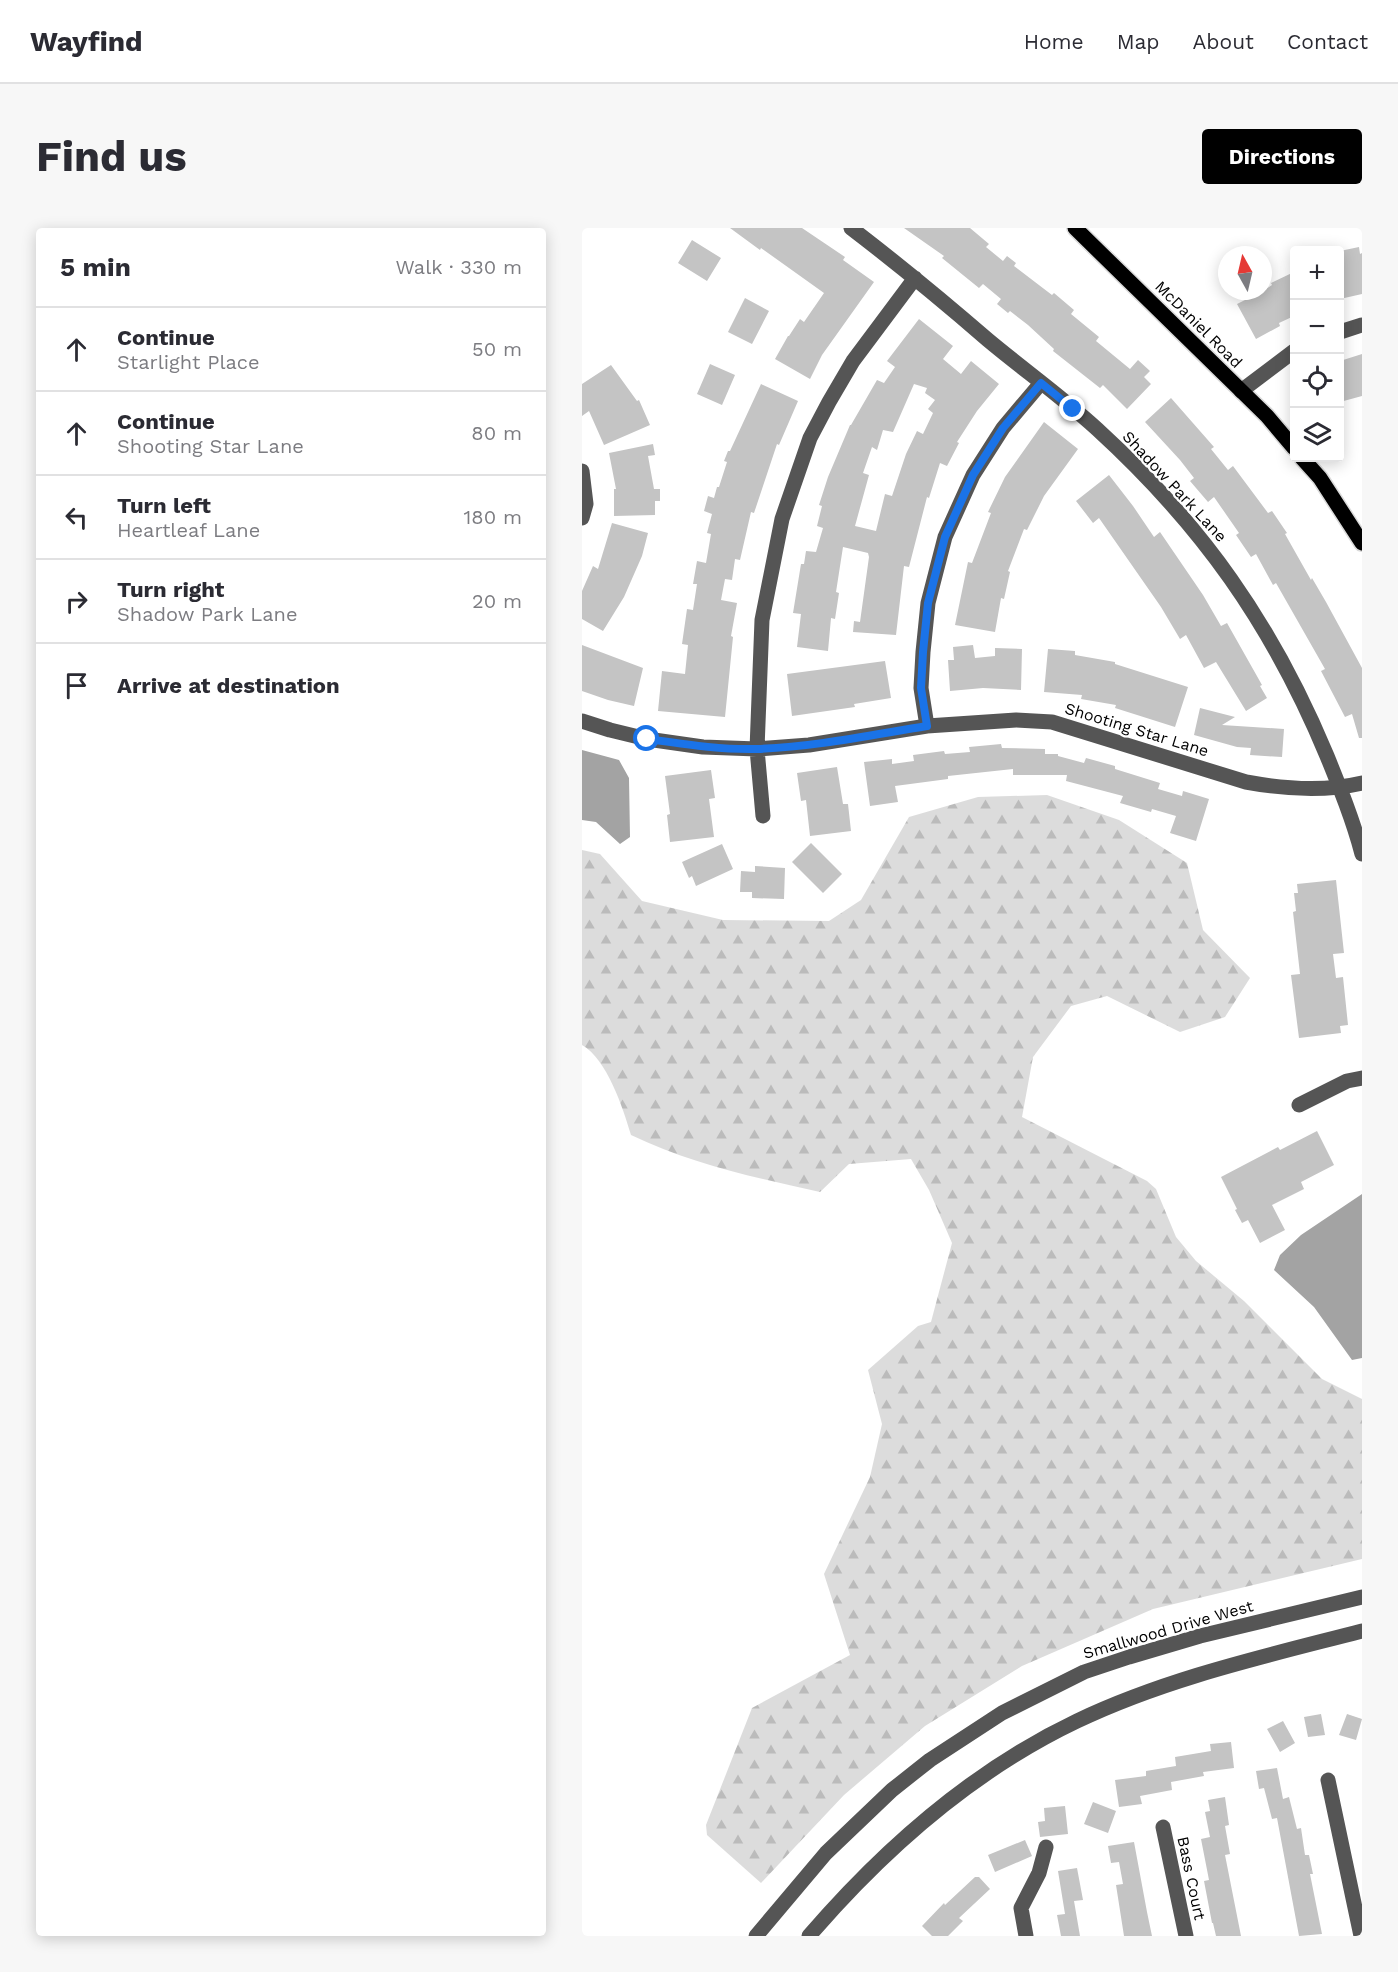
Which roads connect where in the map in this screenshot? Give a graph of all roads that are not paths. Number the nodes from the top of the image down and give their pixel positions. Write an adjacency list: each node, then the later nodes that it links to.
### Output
1 (851, 228): 3 (street, Shadow Park Lane)
2 (1075, 228): 8 (main road, McDaniel Road)
3 (915, 278): 7 (street, Shadow Park Lane); 16 (street)
4 (1362, 325): 5 (street)
5 (1344, 331)
6 (1290, 354): 8 (street)
7 (1041, 383): 15 (street); 18 (street, Shadow Park Lane)
8 (1241, 391): 9 (main road, McDaniel Road)
9 (1290, 443)
10 (1306, 462): 13 (main road)
11 (582, 471): 12 (street)
12 (582, 518)
13 (1362, 543)
14 (582, 721): 16 (street, Shooting Star Lane)
15 (927, 726): 16 (street, Shooting Star Lane); 18 (street, Shooting Star Lane)
16 (757, 749): 19 (street)
17 (1362, 783): 18 (street, Shooting Star Lane)
18 (1340, 788): 20 (street, Shadow Park Lane)
19 (763, 816)
20 (1362, 854)
21 (1362, 1078): 22 (street)
22 (1299, 1105)
23 (1362, 1597): 28 (street, Smallwood Drive West)
24 (1362, 1631): 29 (street)
25 (1328, 1780): 32 (street)
26 (1163, 1827): 31 (street, Bass Court)
27 (1046, 1847): 30 (street)
28 (756, 1936)
29 (809, 1936)
30 (1026, 1936)
31 (1186, 1936)
32 (1361, 1936)

